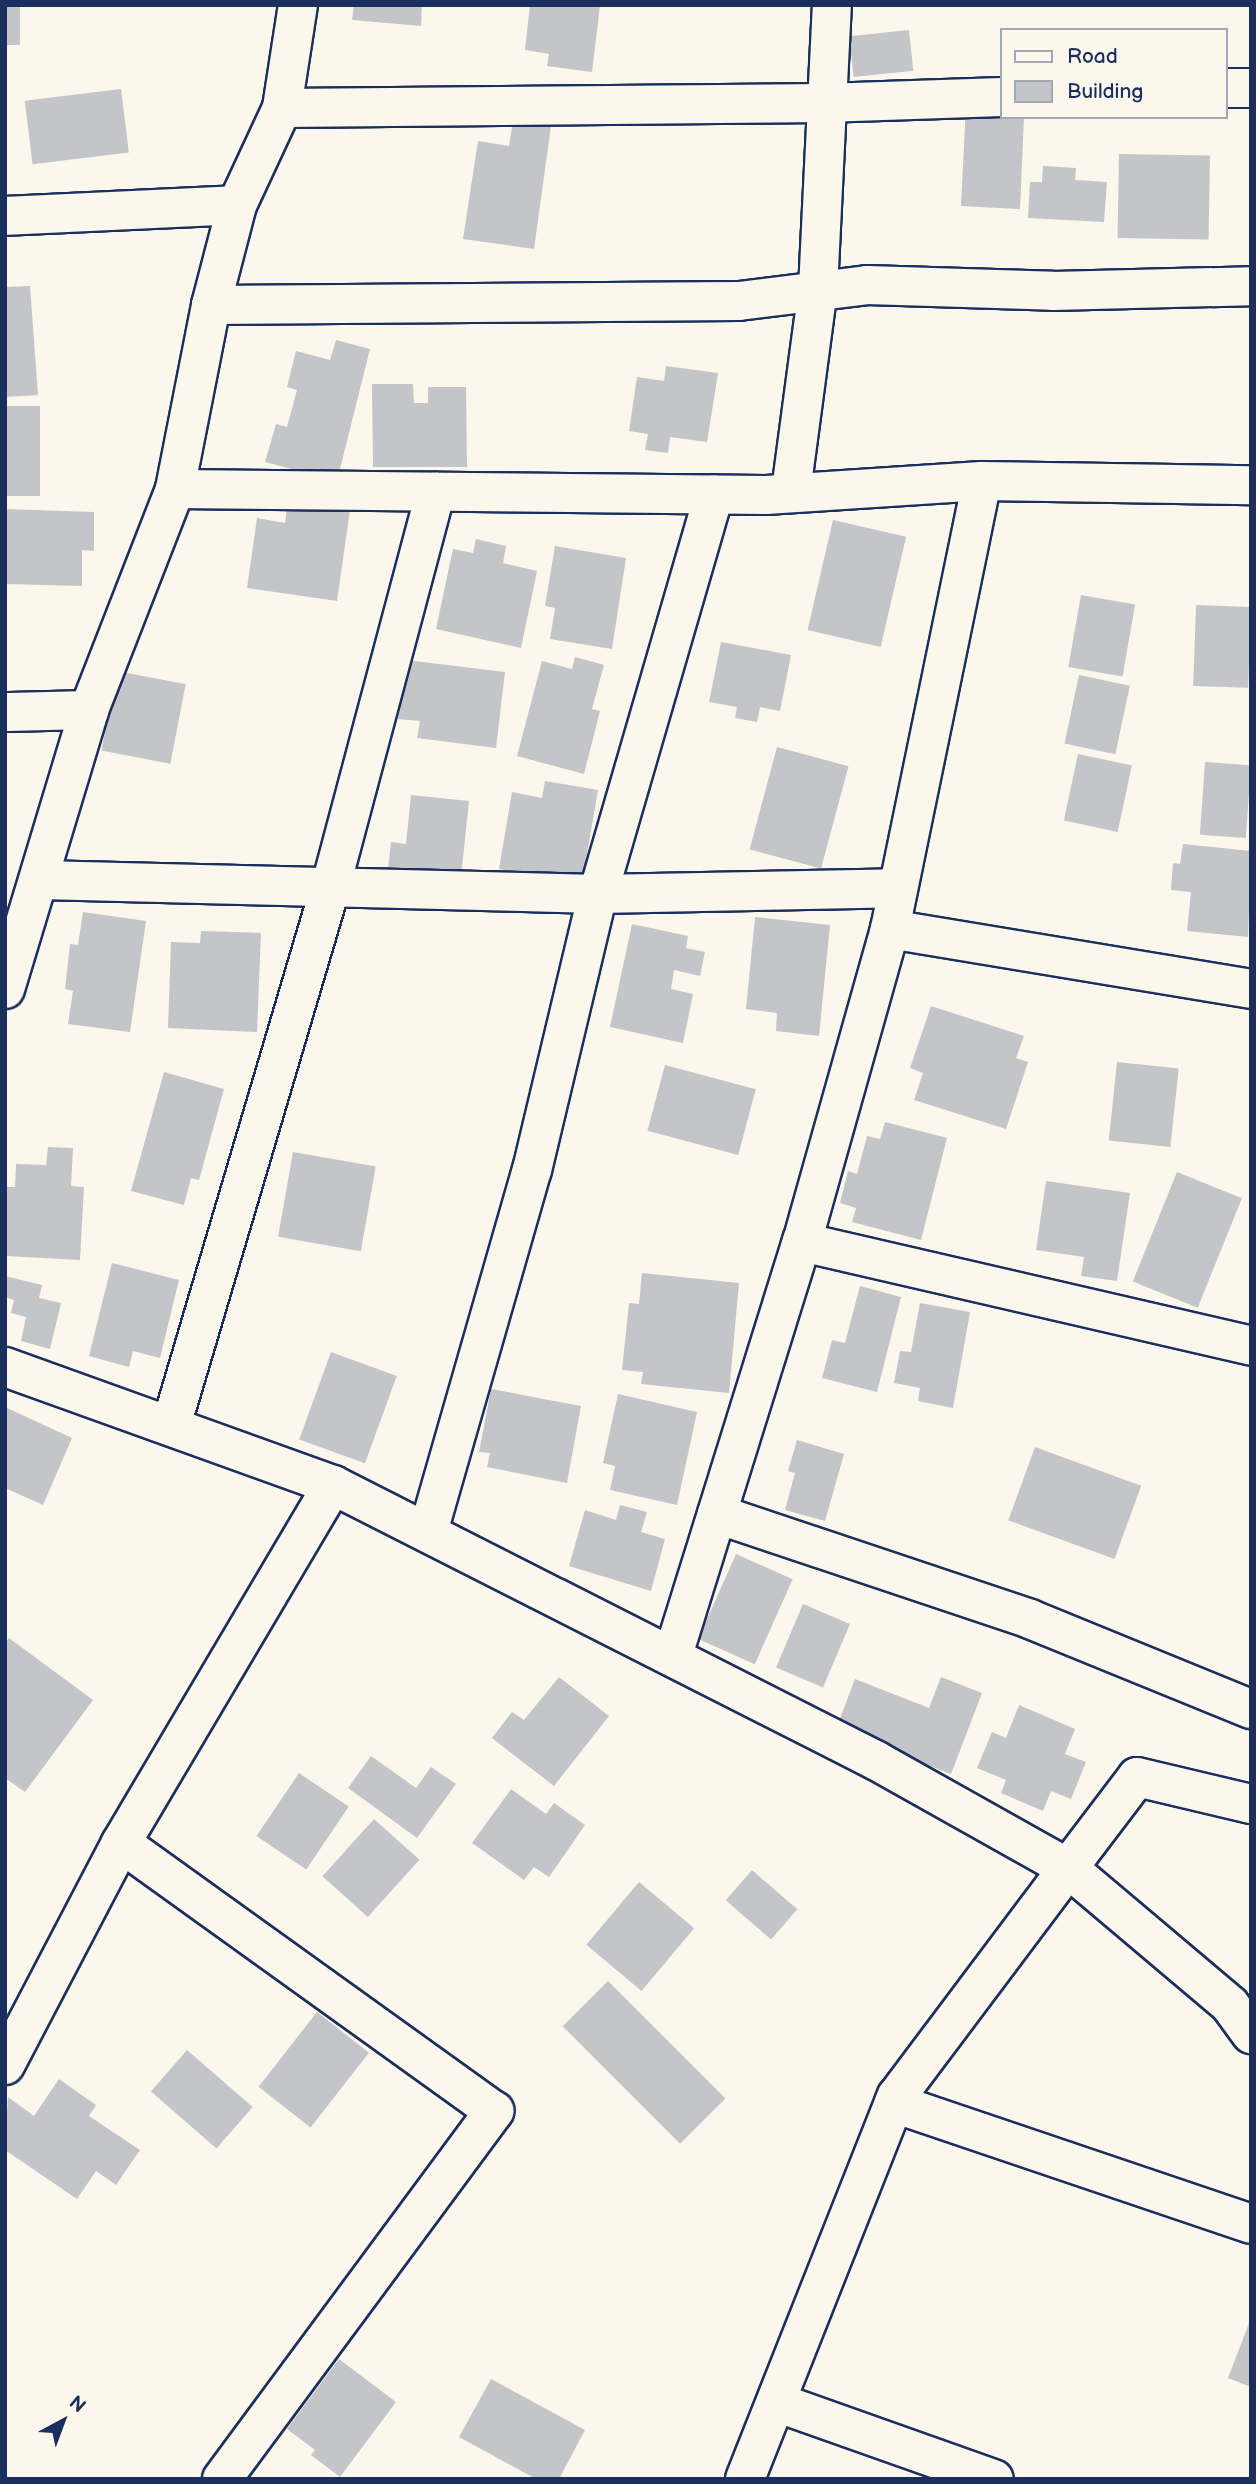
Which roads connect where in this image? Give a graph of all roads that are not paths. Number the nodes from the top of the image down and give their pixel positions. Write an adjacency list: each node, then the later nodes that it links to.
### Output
1 (298, 5): 7 (street)
2 (832, 5): 6 (street)
3 (1251, 88): 4 (street)
4 (1228, 89)
5 (1000, 97): 6 (street)
6 (824, 103): 7 (street); 11 (street)
7 (282, 108): 8 (street)
8 (237, 205): 9 (street); 12 (street)
9 (5, 216)
10 (1251, 286): 11 (street)
11 (818, 289): 12 (street); 16 (street)
12 (211, 305): 15 (street)
13 (982, 481): 14 (street); 16 (street); 22 (street)
14 (1251, 485)
15 (175, 489): 17 (street); 19 (street)
16 (792, 491): 18 (street)
17 (436, 492): 18 (street); 23 (street)
18 (714, 495): 24 (street)
19 (89, 710): 20 (street); 21 (street)
20 (5, 712)
21 (40, 880): 23 (street); 26 (street)
22 (898, 888): 24 (street); 25 (street)
23 (330, 890): 24 (street); 31 (street)
24 (598, 894): 34 (street)
25 (890, 929): 27 (street); 28 (street)
26 (5, 989)
27 (1251, 989)
28 (802, 1242): 29 (street); 33 (street)
29 (1251, 1346)
30 (5, 1367): 31 (street)
31 (171, 1426): 32 (street)
32 (333, 1485): 34 (street); 38 (street)
33 (717, 1514): 35 (street); 36 (street)
34 (428, 1532): 35 (street)
35 (673, 1655): 39 (street)
36 (1251, 1709)
37 (1251, 1804): 39 (street)
38 (121, 1843): 41 (street); 45 (street)
39 (1068, 1868): 40 (street); 42 (street)
40 (1251, 2034)
41 (5, 2065)
42 (894, 2103): 43 (street); 44 (street)
43 (1251, 2224)
44 (776, 2402): 46 (street); 47 (street)
45 (236, 2474)
46 (745, 2479)
47 (994, 2479)

